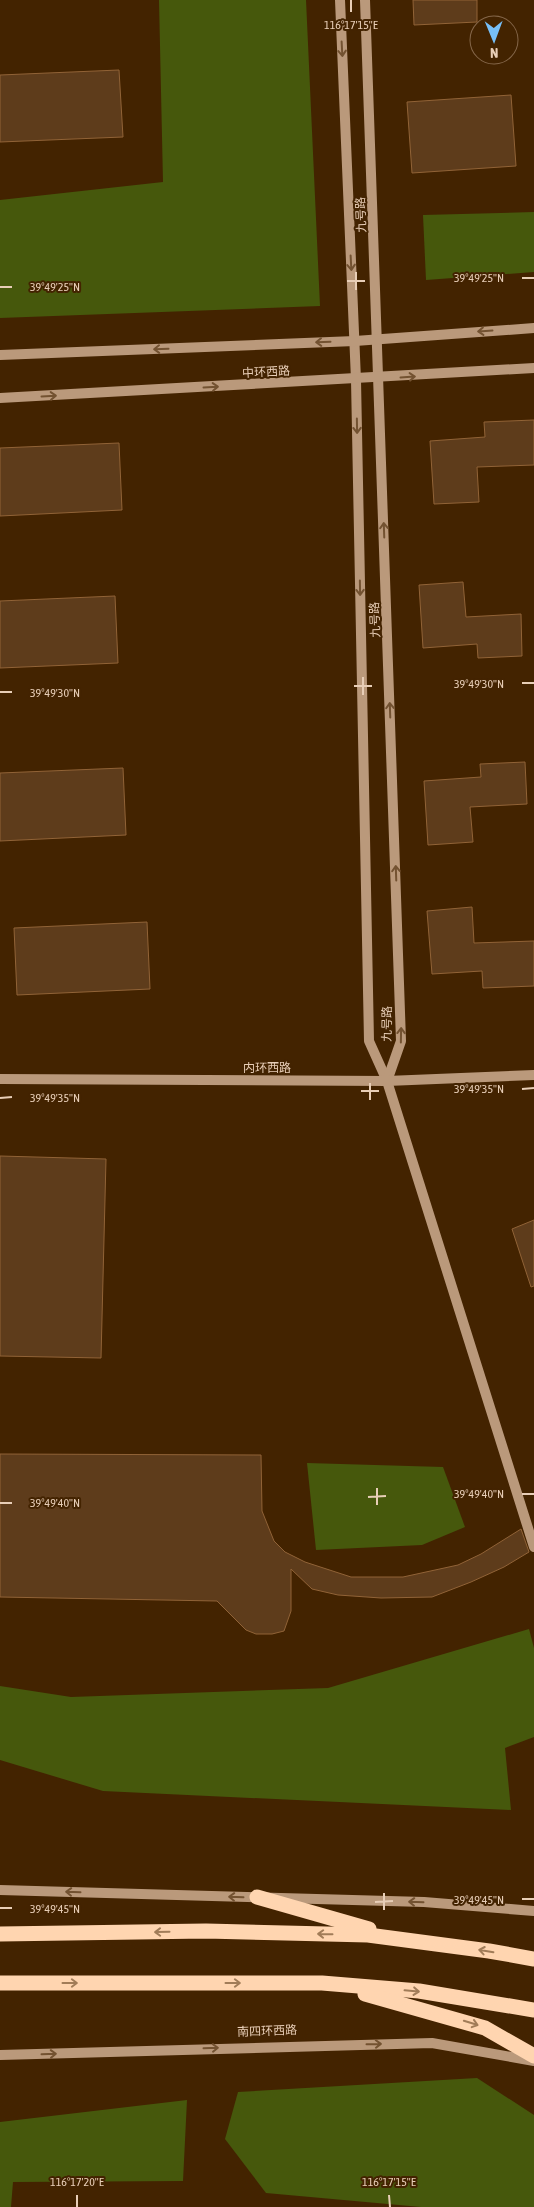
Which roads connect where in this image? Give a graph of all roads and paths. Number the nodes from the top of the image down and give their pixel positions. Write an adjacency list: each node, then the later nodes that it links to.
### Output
1 (340, 0): 5 (street, 九号路, one-way to 5)
2 (365, 0): 4 (street, 九号路)
3 (534, 328): 4 (street, one-way to 4)
4 (378, 339): 5 (street); 8 (street, 九号路)
5 (355, 341): 6 (street, one-way to 6); 9 (street, 九号路)
6 (0, 355)
7 (534, 368): 8 (street, 中环西路, one-way to 7)
8 (379, 378): 9 (street, 中环西路); 13 (street, 九号路, one-way to 8)
9 (356, 380): 10 (street, 中环西路, one-way to 9); 13 (street, 九号路, one-way to 13)
10 (0, 398)
11 (534, 1074): 13 (street, 内环西路)
12 (0, 1079): 13 (street, 内环西路)
13 (388, 1081): 14 (street)
14 (534, 1547)
15 (0, 1890): 16 (street, one-way to 15)
16 (257, 1897): 17 (street, one-way to 16); 19 (highway)
17 (534, 1910)
18 (0, 1934): 19 (highway, one-way to 18)
19 (409, 1940): 20 (highway, one-way to 19)
20 (534, 1959)
21 (322, 1983): 22 (highway, one-way to 21); 23 (highway, one-way to 23); 25 (highway, one-way to 25)
22 (0, 1984)
23 (534, 2010)
24 (0, 2055): 26 (street, 南四环西路, one-way to 26)
25 (534, 2056)
26 (534, 2061)

